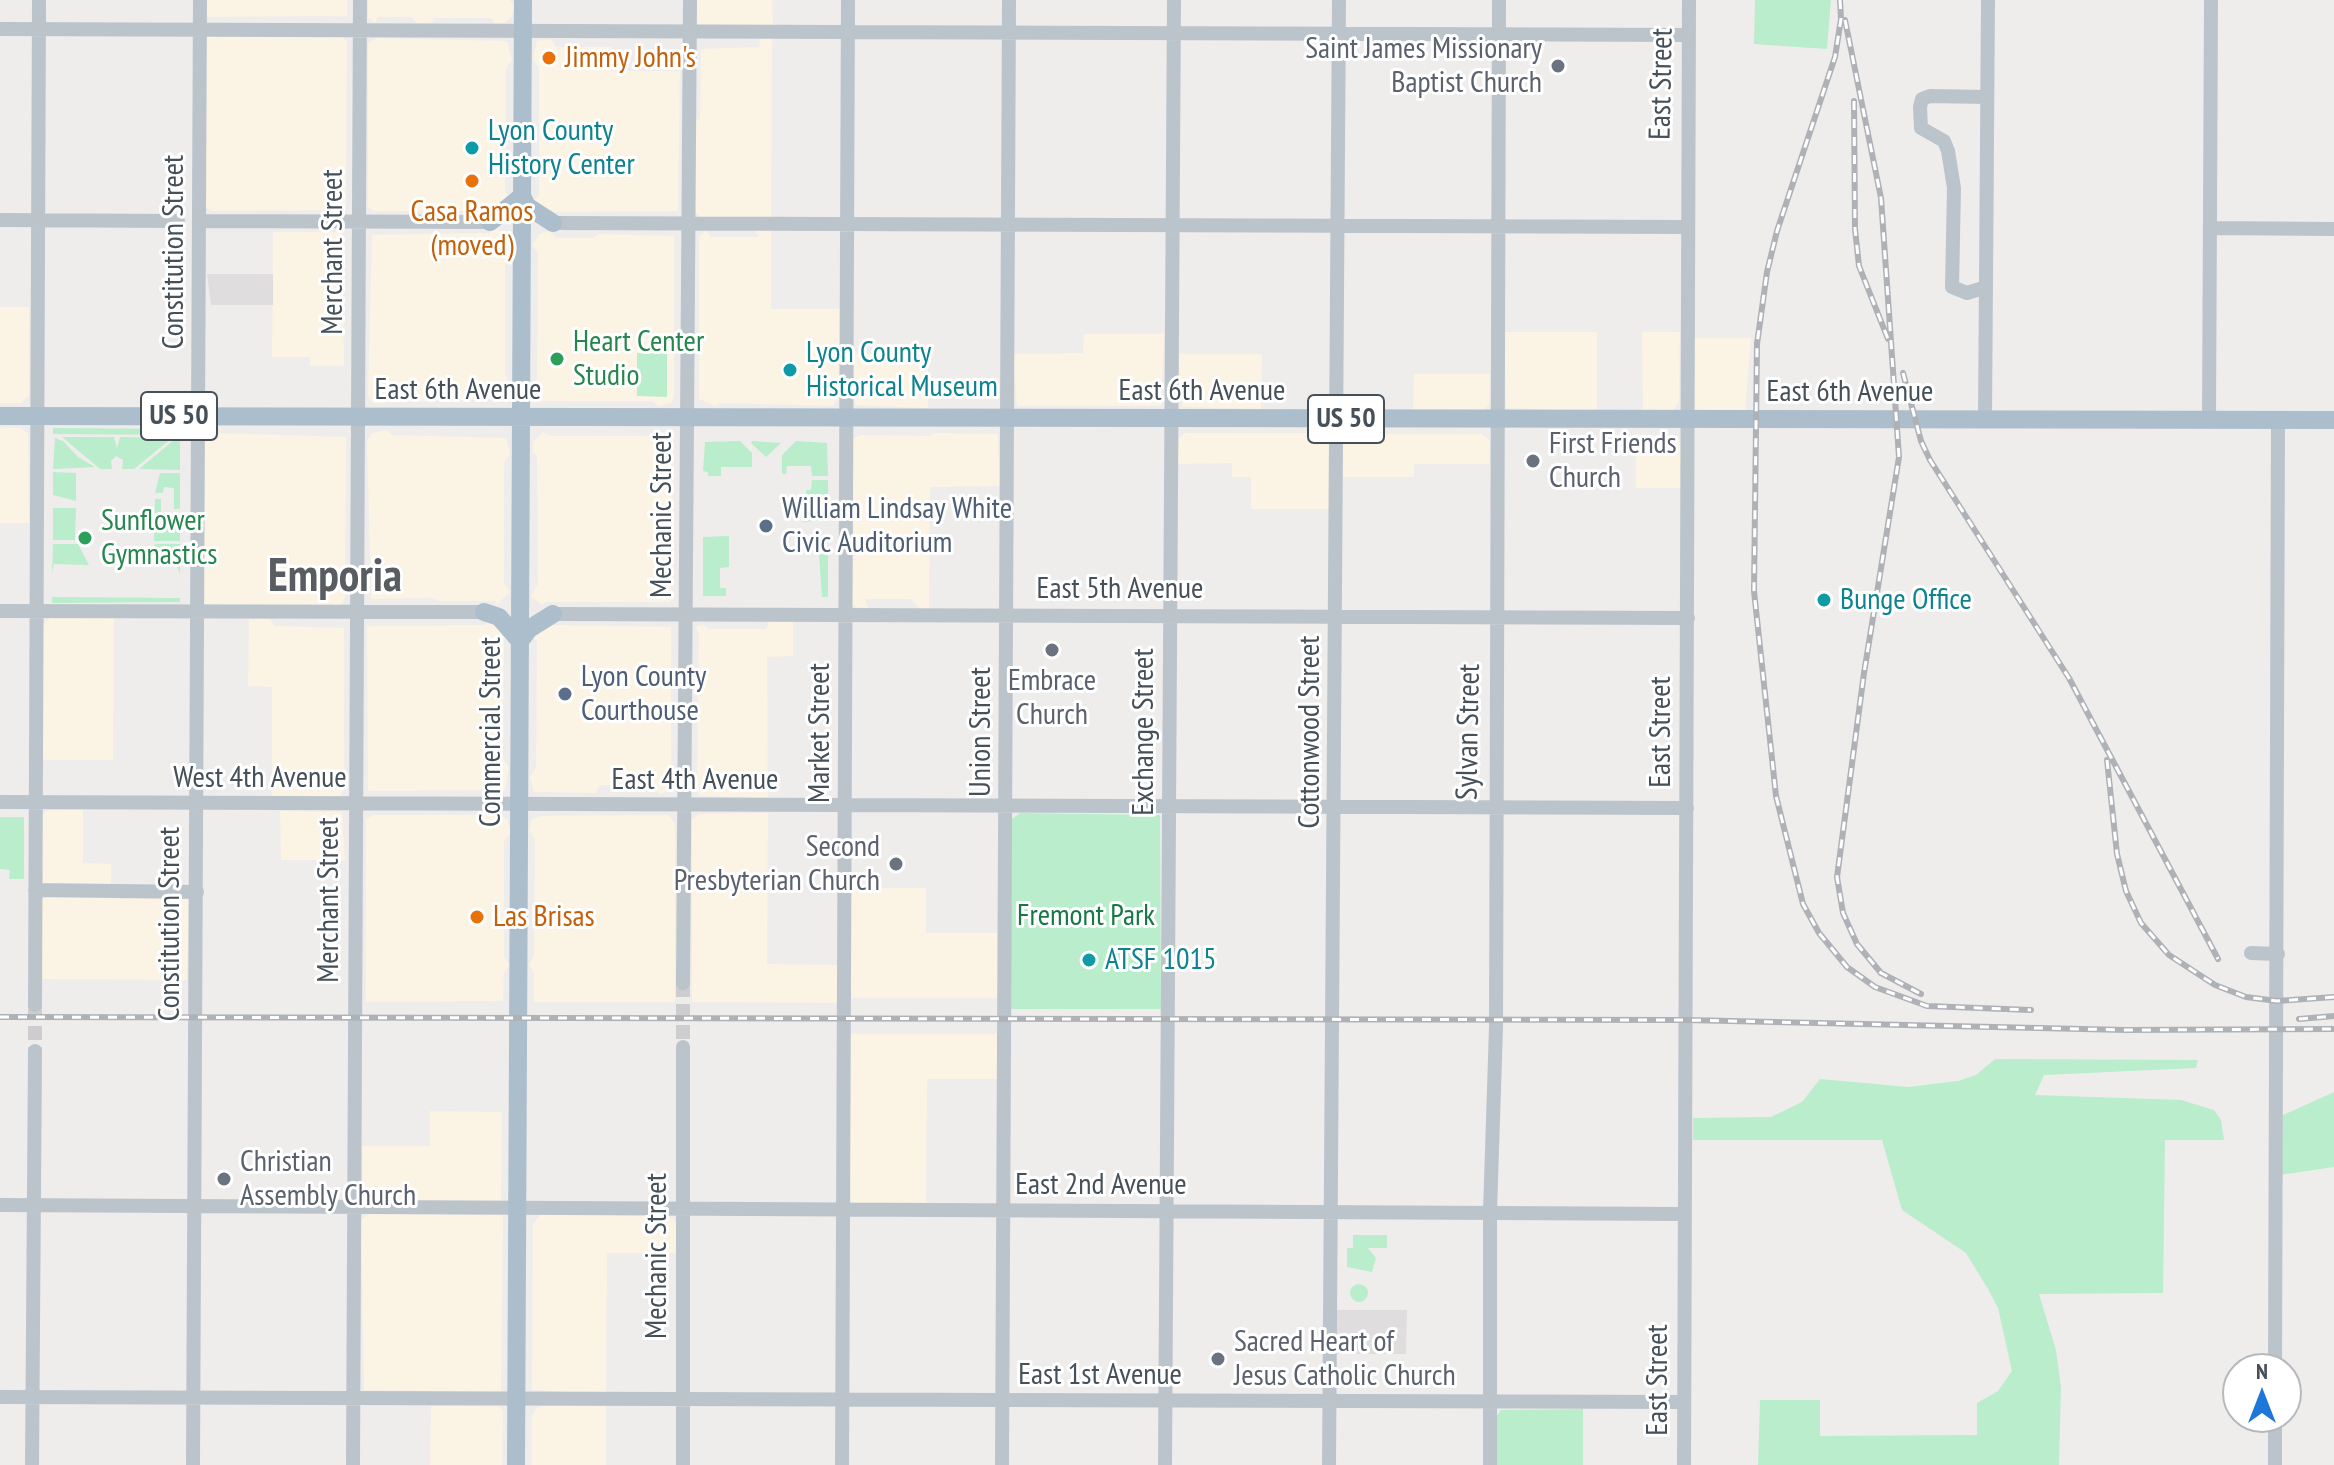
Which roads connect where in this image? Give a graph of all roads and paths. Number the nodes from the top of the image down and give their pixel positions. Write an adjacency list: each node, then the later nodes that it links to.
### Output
1 (39, 0): 15 (street)
2 (200, 0): 16 (street, Constitution Street)
3 (360, 0): 17 (street, Merchant Street)
4 (523, 0): 18 (main road, Commercial Street)
5 (690, 0): 19 (street, Mechanic Street)
6 (848, 0): 20 (street, Market Street)
7 (1009, 0): 21 (street, Union Street)
8 (1174, 0): 22 (street, Exchange Street)
9 (1339, 0): 23 (street, Cottonwood Street)
10 (1499, 0): 24 (street, Sylvan Street)
11 (1689, 0): 25 (street, East Street)
12 (1988, 0): 26 (street)
13 (2211, 0): 42 (street)
14 (0, 29): 15 (street)
15 (38, 29): 16 (street); 29 (street)
16 (200, 30): 17 (street); 31 (street, Constitution Street)
17 (360, 31): 18 (street); 32 (street, Merchant Street)
18 (523, 32): 19 (street); 27 (main road, Commercial Street)
19 (690, 33): 20 (street); 35 (street, Mechanic Street)
20 (848, 33): 21 (street); 36 (street, Market Street)
21 (1009, 34): 22 (street); 37 (street, Union Street)
22 (1174, 34): 23 (street); 38 (street, Exchange Street)
23 (1338, 34): 24 (street); 39 (street, Cottonwood Street)
24 (1498, 35): 25 (street); 40 (street, Sylvan Street)
25 (1689, 35): 41 (street, East Street)
26 (1987, 97): 45 (street); 45 (street)
27 (522, 196): 33 (main road); 34 (main road); 44 (main road, Commercial Street)
28 (0, 220): 29 (street)
29 (38, 220): 30 (street); 47 (street)
30 (178, 221)
31 (200, 221): 32 (street); 48 (street, Constitution Street)
32 (359, 222): 33 (street); 49 (street, Merchant Street)
33 (490, 222): 44 (main road)
34 (553, 223): 35 (street); 44 (main road)
35 (689, 224): 36 (street); 51 (street, Mechanic Street)
36 (847, 225): 37 (street); 52 (street, Market Street)
37 (1008, 225): 38 (street); 53 (street, Union Street)
38 (1174, 226): 39 (street); 54 (street, Exchange Street)
39 (1338, 226): 40 (street); 55 (street, Cottonwood Street)
40 (1498, 227): 41 (street); 56 (street, Sylvan Street)
41 (1686, 227): 57 (street, East Street)
42 (2210, 228): 43 (street); 59 (street)
43 (2334, 229)
44 (522, 249): 50 (main road, Commercial Street)
45 (1986, 287): 58 (street)
46 (0, 416): 47 (main road, US 50)
47 (37, 416): 48 (main road, US 50); 64 (street)
48 (199, 416): 49 (main road, US 50); 66 (street, Constitution Street)
49 (358, 418): 50 (main road, East 6th Avenue / US 50); 67 (street, Merchant Street)
50 (521, 418): 51 (main road, East 6th Avenue / US 50); 62 (main road, Commercial Street)
51 (688, 418): 52 (main road, East 6th Avenue / US 50); 69 (street, Mechanic Street)
52 (846, 419): 53 (main road, East 6th Avenue / US 50); 70 (street, Market Street)
53 (1007, 419): 54 (main road, East 6th Avenue / US 50); 71 (street, Union Street)
54 (1173, 419): 55 (main road, East 6th Avenue / US 50); 72 (street, Exchange Street)
55 (1337, 419): 56 (main road, East 6th Avenue / US 50); 73 (street, Cottonwood Street)
56 (1499, 419): 57 (main road, East 6th Avenue / US 50); 74 (street, Sylvan Street)
57 (1689, 420): 58 (main road, East 6th Avenue / US 50); 75 (street, East Street)
58 (1985, 420): 59 (main road, East 6th Avenue / US 50)
59 (2209, 420): 60 (main road, East 6th Avenue / US 50)
60 (2278, 420): 61 (main road, East 6th Avenue / US 50); 92 (street)
61 (2334, 420)
62 (520, 583): 65 (main road); 68 (main road); 76 (main road, Commercial Street)
63 (0, 611): 64 (street)
64 (36, 611): 66 (street); 78 (street)
65 (484, 612): 67 (street); 76 (main road)
66 (198, 613): 67 (street); 79 (street, Constitution Street)
67 (357, 614): 80 (street, Merchant Street)
68 (553, 614): 69 (street, East 5th Avenue); 76 (main road)
69 (687, 614): 70 (street, East 5th Avenue); 82 (street, Mechanic Street)
70 (846, 615): 71 (street, East 5th Avenue); 83 (street, Market Street)
71 (1007, 615): 72 (street, East 5th Avenue); 86 (street, Union Street)
72 (1170, 615): 73 (street, East 5th Avenue); 84 (street, Exchange Street)
73 (1336, 616): 74 (street, East 5th Avenue); 85 (street, Cottonwood Street)
74 (1497, 617): 75 (street, East 5th Avenue); 87 (street, Sylvan Street)
75 (1688, 618): 88 (street, East Street)
76 (520, 641): 81 (main road, Commercial Street)
77 (0, 802): 78 (street, West 4th Avenue)
78 (35, 802): 79 (street, West 4th Avenue); 89 (street)
79 (197, 803): 80 (street, West 4th Avenue); 90 (street, Constitution Street)
80 (356, 804): 81 (street, West 4th Avenue); 100 (street, Merchant Street)
81 (519, 805): 82 (street, East 4th Avenue); 101 (main road, Commercial Street)
82 (684, 806): 83 (street, East 4th Avenue); 93 (street, Mechanic Street)
83 (847, 807): 86 (street, East 4th Avenue); 103 (street, Market Street)
84 (1169, 807): 85 (street, East 4th Avenue); 86 (street, East 4th Avenue); 105 (street, Exchange Street)
85 (1335, 807): 87 (street, East 4th Avenue); 106 (street, Cottonwood Street)
86 (1007, 808): 104 (street, Union Street)
87 (1494, 808): 88 (street, East 4th Avenue); 107 (street, Sylvan Street)
88 (1687, 808): 108 (street, East Street)
89 (35, 890): 90 (street); 94 (street)
90 (197, 892): 99 (street, Constitution Street)
91 (2251, 953): 92 (street)
92 (2278, 954): 109 (street)
93 (683, 983)
94 (35, 1005)
95 (683, 1047): 102 (street, Mechanic Street)
96 (35, 1051): 98 (street)
97 (0, 1205): 98 (street, East 2nd Avenue)
98 (33, 1205): 99 (street, East 2nd Avenue); 111 (street)
99 (195, 1207): 100 (street, East 2nd Avenue); 112 (street, Constitution Street)
100 (354, 1208): 101 (street, East 2nd Avenue); 113 (street, Merchant Street)
101 (517, 1209): 102 (street, East 2nd Avenue); 114 (main road, Commercial Street)
102 (684, 1209): 103 (street, East 2nd Avenue); 115 (street, Mechanic Street)
103 (843, 1209): 104 (street, East 2nd Avenue); 116 (street, Market Street)
104 (1004, 1210): 105 (street, East 2nd Avenue); 117 (street, Union Street)
105 (1166, 1211): 106 (street, East 2nd Avenue); 118 (street, Exchange Street)
106 (1331, 1212): 107 (street, East 2nd Avenue); 119 (street, Cottonwood Street)
107 (1490, 1212): 108 (street, East 2nd Avenue); 120 (street, Sylvan Street)
108 (1685, 1214): 121 (street, East Street)
109 (2275, 1353)
110 (0, 1397): 111 (street, East 1st Avenue)
111 (32, 1397): 112 (street, East 1st Avenue); 123 (street)
112 (194, 1399): 113 (street, East 1st Avenue); 124 (street, Constitution Street)
113 (353, 1399): 114 (street, East 1st Avenue); 125 (street, Merchant Street)
114 (516, 1400): 115 (street, East 1st Avenue); 126 (main road, Commercial Street)
115 (683, 1400): 116 (street, East 1st Avenue); 127 (street, Mechanic Street)
116 (842, 1401): 117 (street, East 1st Avenue); 128 (street, Market Street)
117 (1003, 1401): 118 (street, East 1st Avenue); 129 (street, Union Street)
118 (1165, 1401): 119 (street, East 1st Avenue); 130 (street, Exchange Street)
119 (1329, 1401): 120 (street, East 1st Avenue); 131 (street, Cottonwood Street)
120 (1490, 1401): 121 (street, East 1st Avenue); 132 (street, Sylvan Street)
121 (1684, 1402): 133 (street, East Street)
122 (2275, 1433): 134 (street)
123 (32, 1465)
124 (193, 1465)
125 (353, 1465)
126 (516, 1465)
127 (683, 1465)
128 (842, 1465)
129 (1002, 1465)
130 (1165, 1465)
131 (1329, 1465)
132 (1490, 1465)
133 (1684, 1465)
134 (2275, 1465)

